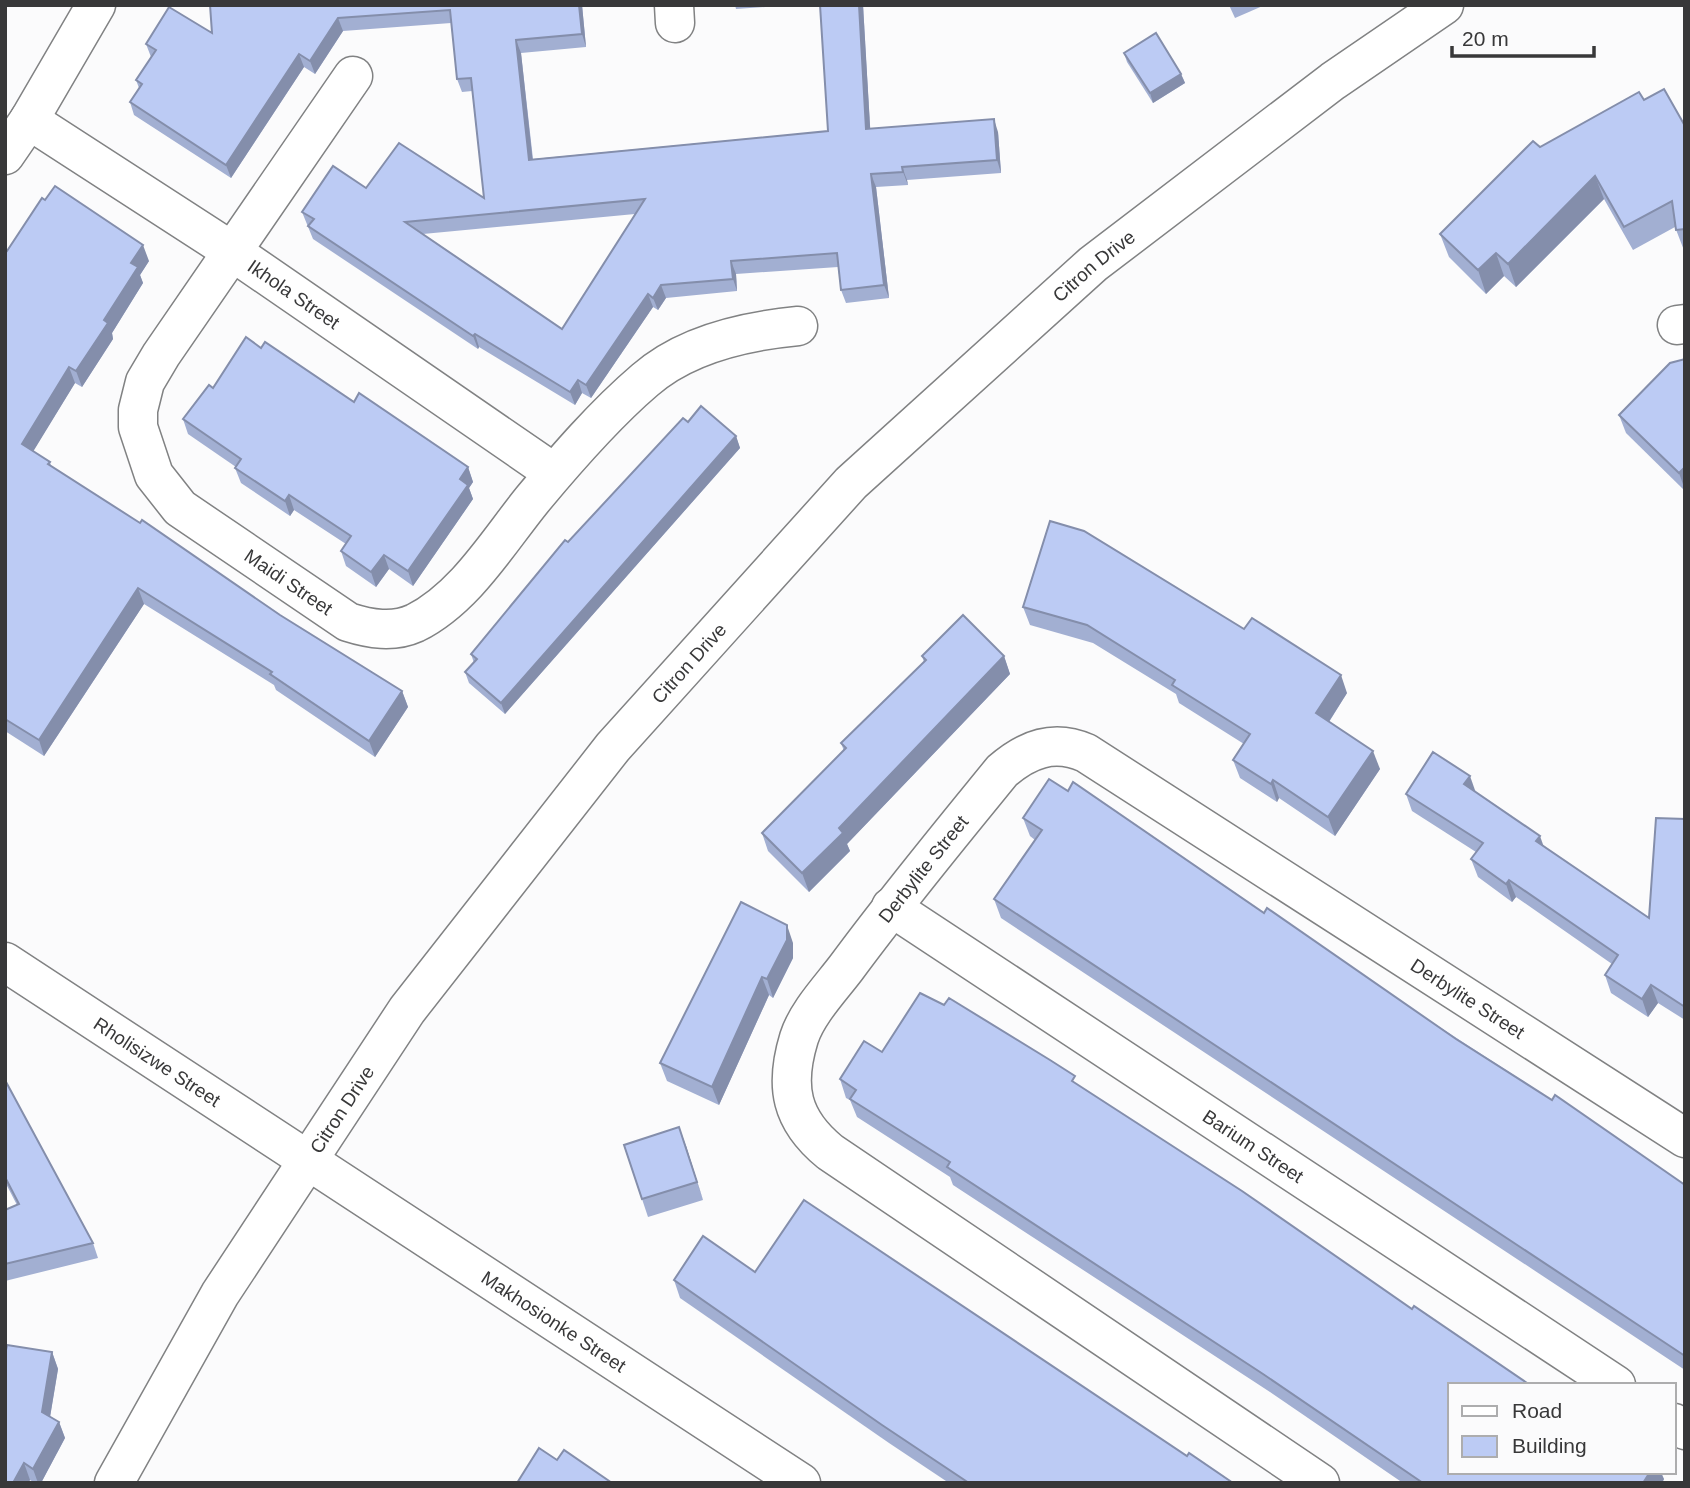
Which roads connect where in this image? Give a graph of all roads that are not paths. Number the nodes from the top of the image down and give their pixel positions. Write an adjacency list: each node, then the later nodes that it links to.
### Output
1 (96, 5): 4 (street)
2 (1444, 5): 12 (street, Citron Drive)
3 (353, 76): 6 (street, Maidi Street)
4 (29, 120): 5 (street); 6 (street, Ikhola Street)
5 (5, 155)
6 (233, 252): 8 (street, Ikhola Street); 8 (street, Maidi Street)
7 (798, 326): 8 (street, Maidi Street)
8 (554, 473)
9 (891, 907): 11 (street, Derbylite Street); 13 (street, Barium Street); 16 (street, Derbylite Street)
10 (5, 962): 12 (street, Rholisizwe Street)
11 (1685, 1138)
12 (310, 1159): 14 (street, Citron Drive); 15 (street, Makhosionke Street)
13 (1613, 1383)
14 (114, 1483)
15 (801, 1483)
16 (1320, 1483)

